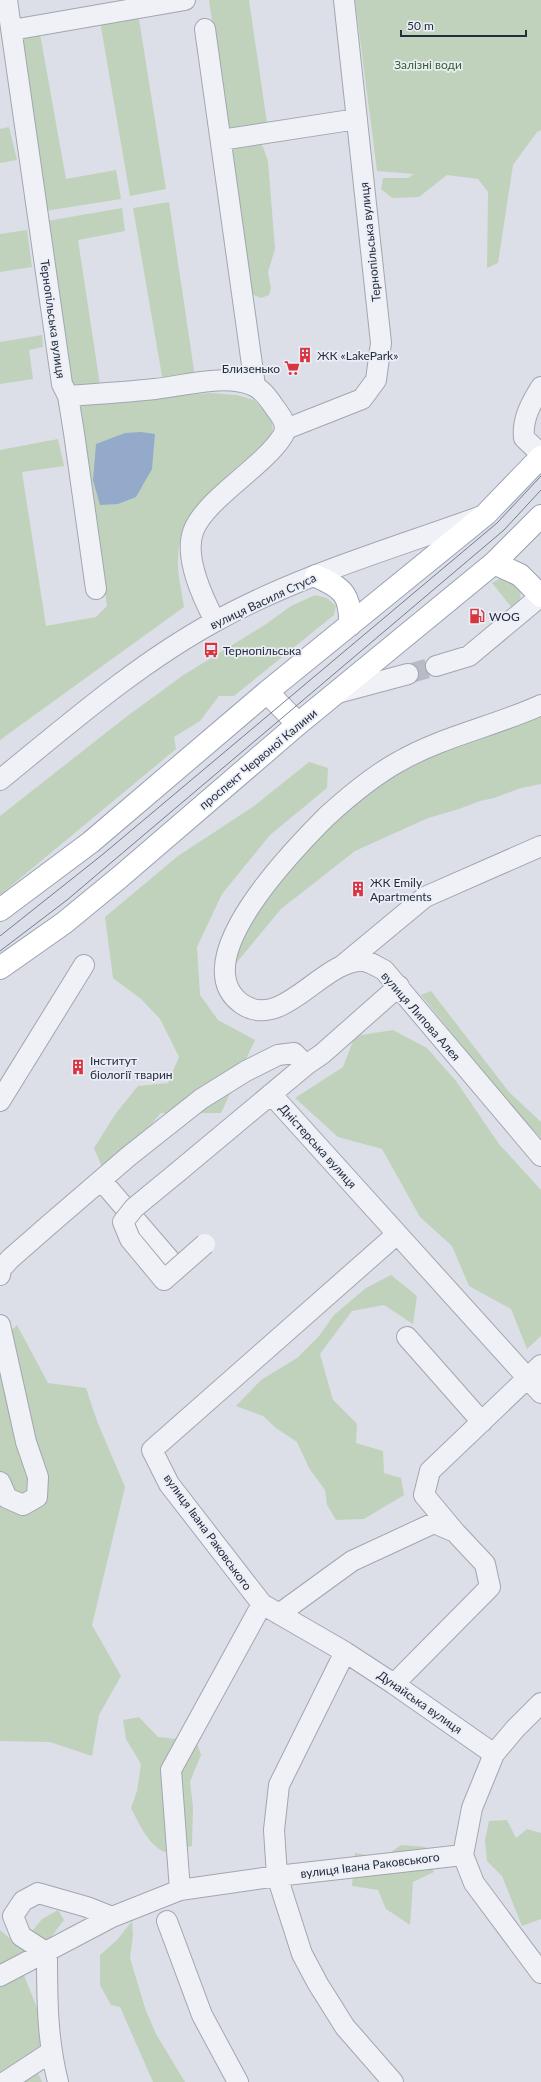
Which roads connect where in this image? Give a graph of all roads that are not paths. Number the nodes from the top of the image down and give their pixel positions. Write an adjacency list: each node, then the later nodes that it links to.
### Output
1 (7, 0): 5 (street, Тернопільська вулиця)
2 (185, 0): 5 (street)
3 (344, 0): 6 (street, Тернопільська вулиця)
4 (205, 29): 7 (street)
5 (12, 30): 10 (street, Тернопільська вулиця)
6 (357, 119): 7 (street); 11 (street, Тернопільська вулиця)
7 (221, 140): 8 (street)
8 (255, 386): 10 (street); 11 (street)
9 (541, 388): 12 (street)
10 (68, 396): 18 (street, Тернопільська вулиця)
11 (286, 429): 20 (street)
12 (541, 454)
13 (541, 457): 14 (main road, вулиця Василя Стуса)
14 (486, 514): 17 (street, вулиця Василя Стуса); 21 (main road)
15 (541, 516): 16 (main road, проспект Червоної Калини)
16 (494, 563): 19 (main road); 25 (main road, проспект Червоної Калини)
17 (316, 576): 20 (street, вулиця Василя Стуса); 21 (main road)
18 (96, 589)
19 (541, 596): 22 (street)
20 (215, 621): 28 (street, вулиця Василя Стуса)
21 (350, 625): 24 (main road)
22 (436, 666)
23 (408, 674): 25 (street)
24 (267, 692): 27 (main road); 30 (main road)
25 (337, 693): 27 (main road, проспект Червоної Калини)
26 (541, 705): 31 (street, вулиця Липова Алея)
27 (298, 724): 33 (main road, проспект Червоної Калини)
28 (0, 780)
29 (541, 846): 31 (street)
30 (0, 910)
31 (343, 964): 34 (street, вулиця Липова Алея)
32 (84, 965): 37 (street)
33 (0, 968)
34 (399, 986): 35 (street, Дністерська вулиця); 38 (street, вулиця Липова Алея)
35 (306, 1065): 36 (street, Дністерська вулиця); 39 (street)
36 (271, 1094): 40 (street, Дністерська вулиця); 41 (street, bridge)
37 (0, 1101)
38 (541, 1156)
39 (101, 1180): 42 (street); 43 (street)
40 (398, 1234): 46 (street, Дністерська вулиця); 51 (street, вулиця Івана Раковського)
41 (205, 1244)
42 (169, 1259)
43 (0, 1275)
44 (0, 1325): 49 (street)
45 (407, 1337): 48 (street)
46 (534, 1372): 47 (street, Дністерська вулиця); 48 (street)
47 (541, 1393)
48 (482, 1422): 50 (street)
49 (0, 1482)
50 (455, 1532): 52 (street); 54 (street)
51 (262, 1604): 52 (street, вулиця Івана Раковського); 59 (street)
52 (279, 1614): 53 (street, вулиця Івана Раковського)
53 (345, 1652): 54 (street, Дунайська вулиця); 58 (street)
54 (394, 1684): 56 (street, Дунайська вулиця)
55 (541, 1703): 56 (street)
56 (494, 1754): 57 (street)
57 (463, 1855): 58 (street, вулиця Івана Раковського); 63 (street)
58 (277, 1876): 59 (street, вулиця Івана Раковського); 69 (street)
59 (180, 1890): 60 (street, вулиця Івана Раковського)
60 (112, 1917): 62 (street, вулиця Івана Раковського); 62 (street)
61 (166, 1921): 68 (street)
62 (47, 1953): 64 (street, вулиця Івана Раковського); 65 (street)
63 (541, 1973)
64 (1, 1976)
65 (51, 2052): 66 (street); 67 (street)
66 (5, 2082)
67 (58, 2082)
68 (238, 2082)
69 (393, 2082)

